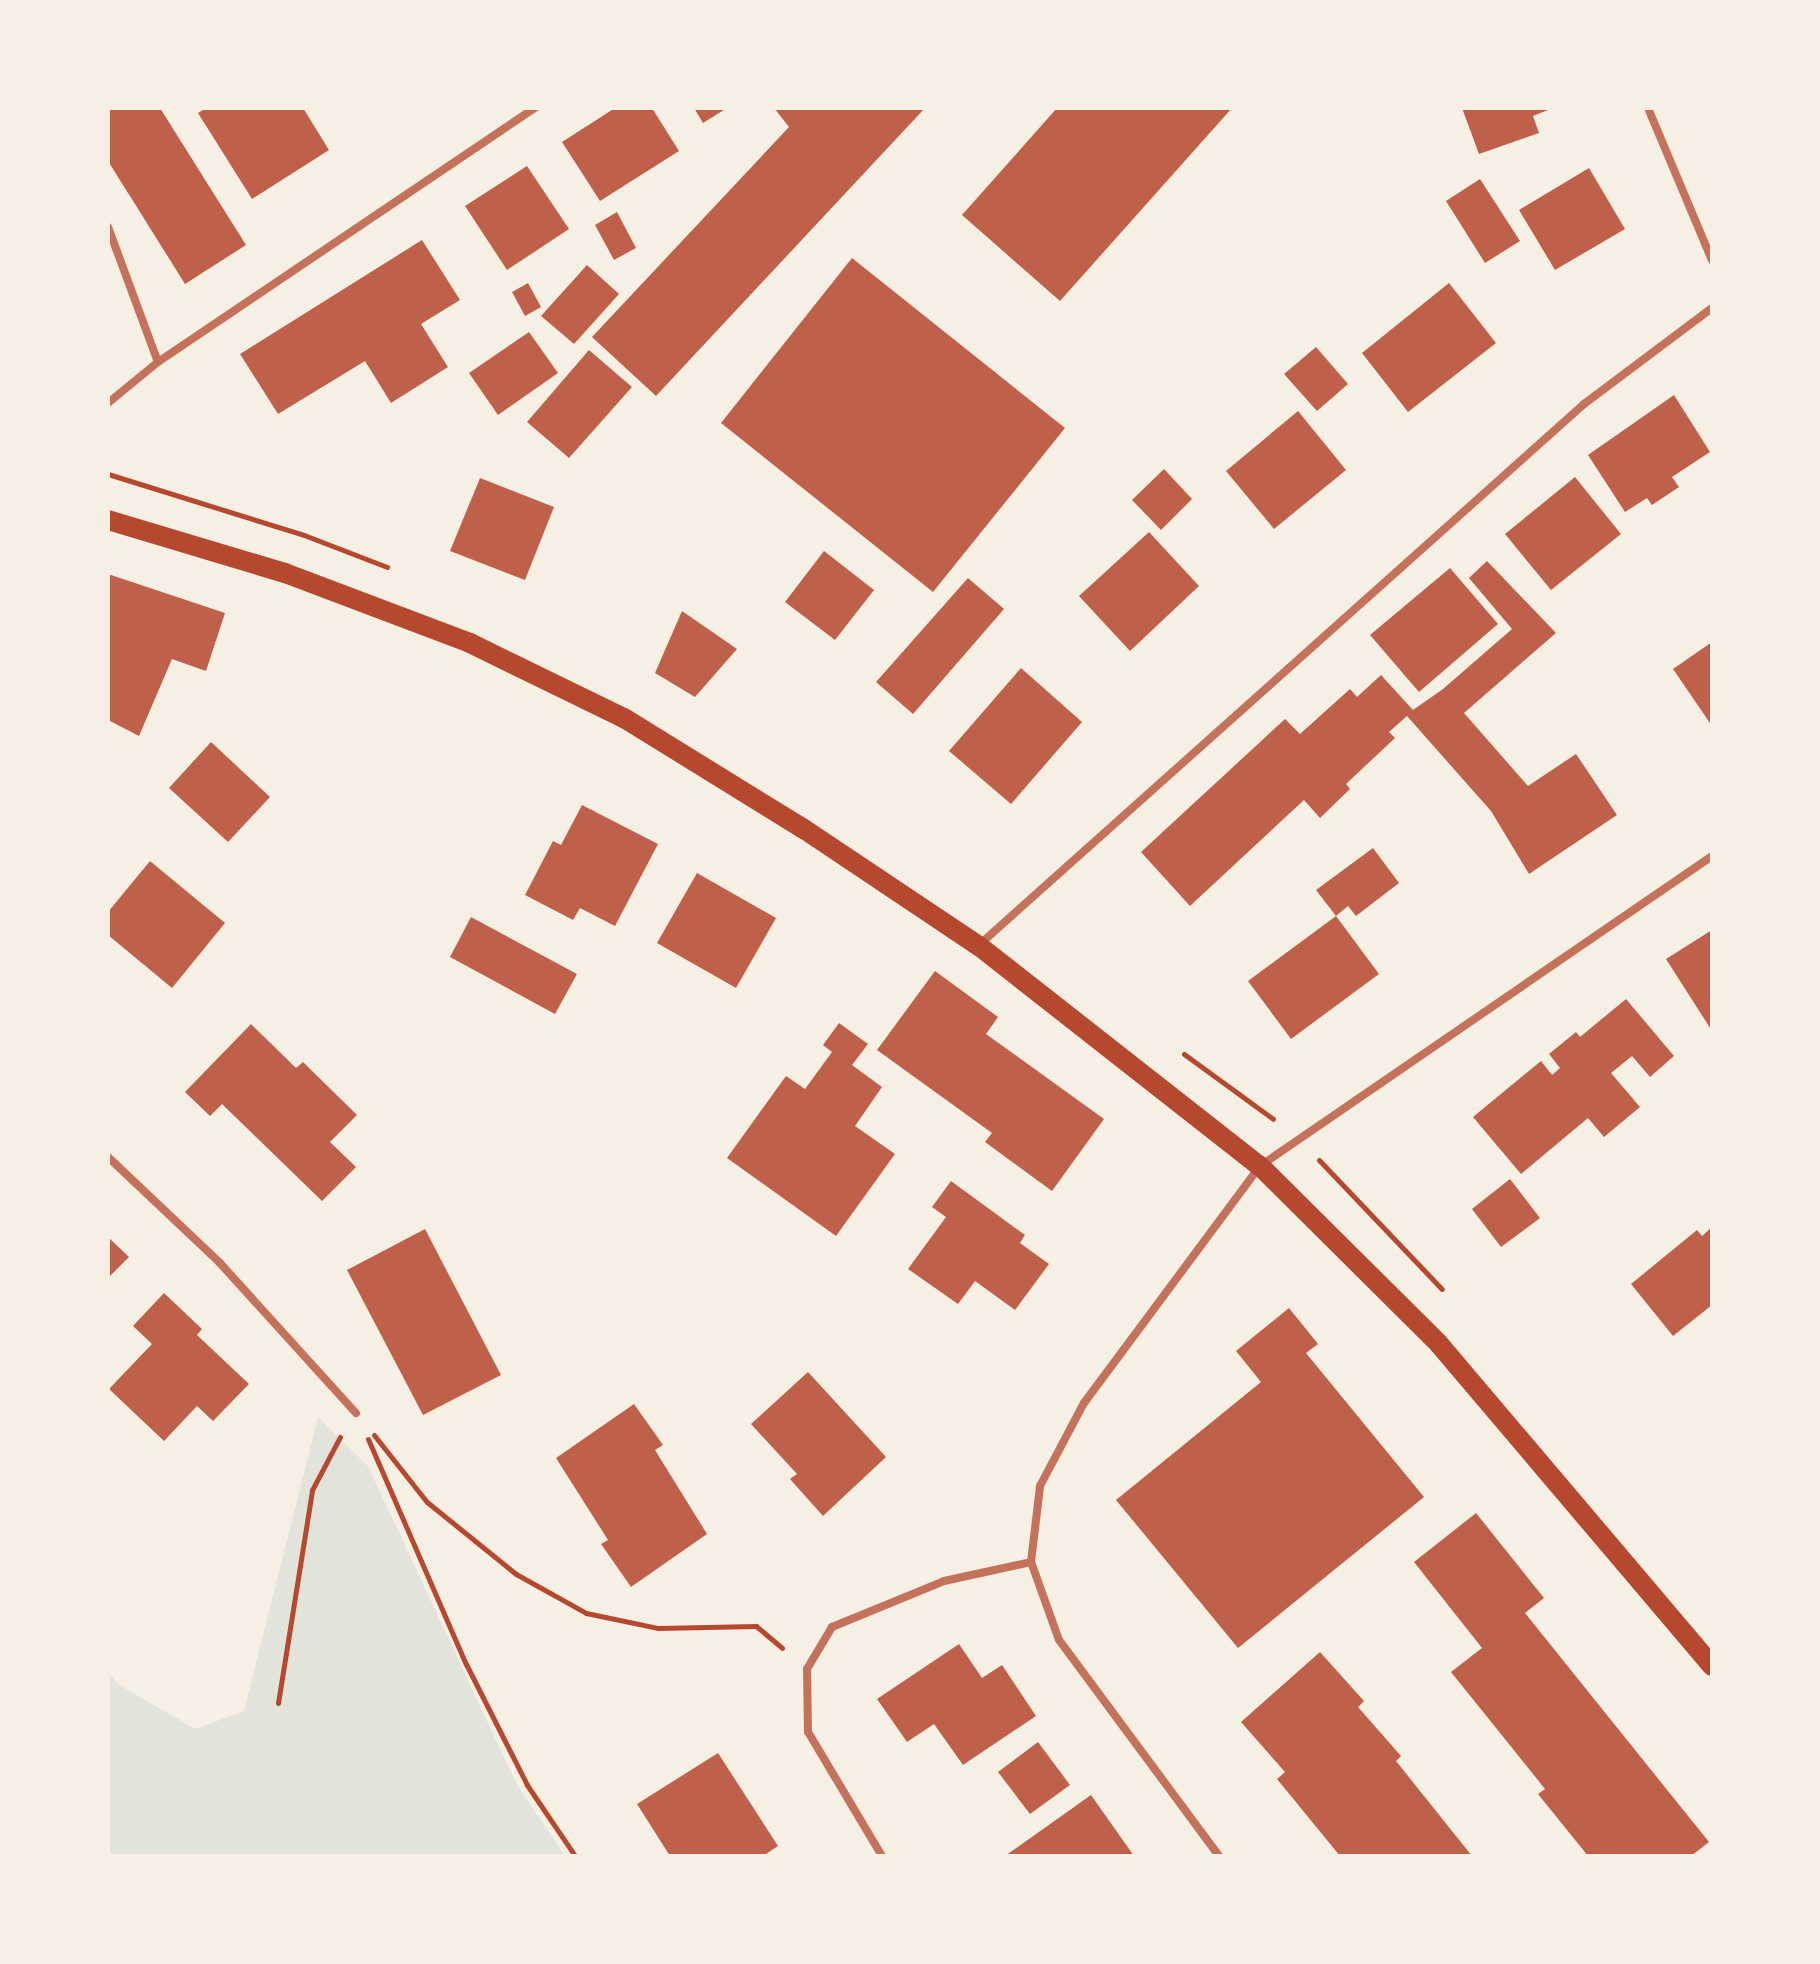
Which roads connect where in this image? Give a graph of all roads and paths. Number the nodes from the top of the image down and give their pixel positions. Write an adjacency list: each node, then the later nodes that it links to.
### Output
1 (535, 108): 6 (street)
2 (1648, 108): 4 (street)
3 (108, 227): 6 (street)
4 (1712, 260)
5 (1712, 308): 10 (street)
6 (158, 362): 7 (street)
7 (108, 403)
8 (108, 520): 10 (main road)
9 (1712, 856): 12 (street)
10 (979, 946): 12 (main road)
11 (108, 1157): 13 (street)
12 (1260, 1166): 14 (street); 15 (main road)
13 (356, 1413): 16 (path); 17 (path); 18 (path)
14 (1031, 1562): 16 (street); 20 (street)
15 (1712, 1666)
16 (807, 1669): 19 (street)
17 (278, 1703)
18 (575, 1856)
19 (882, 1856)
20 (1219, 1856)

